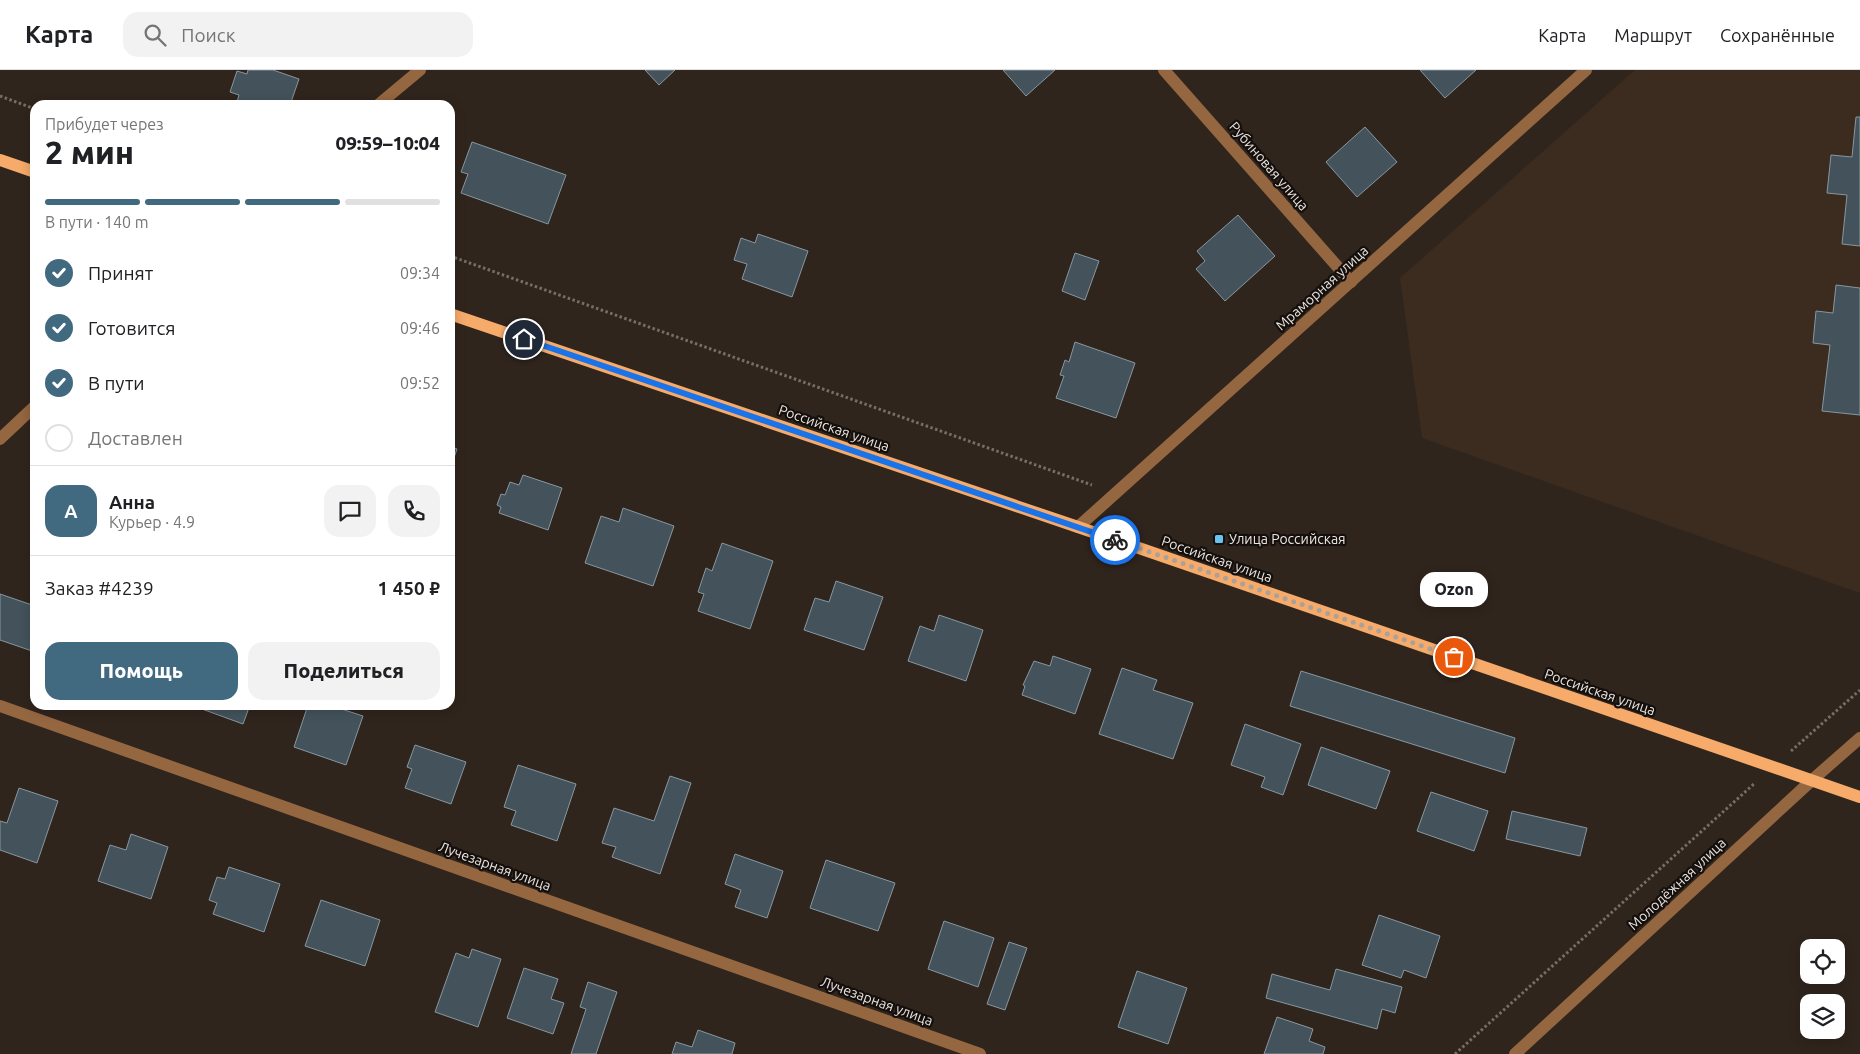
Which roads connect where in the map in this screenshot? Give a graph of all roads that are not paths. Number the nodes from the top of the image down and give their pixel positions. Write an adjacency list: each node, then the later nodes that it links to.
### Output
1 (1164, 70): 7 (street, Рубиновая улица)
2 (1586, 70): 7 (street, Мраморная улица)
3 (417, 71): 4 (street)
4 (384, 100)
5 (0, 160): 6 (main road)
6 (30, 170)
7 (1351, 282): 11 (street, Мраморная улица)
8 (455, 316): 11 (main road, Российская улица)
9 (30, 411): 10 (street)
10 (0, 439)
11 (1078, 527): 14 (main road, Российская улица)
12 (0, 706): 16 (street, Лучезарная улица)
13 (1860, 738): 14 (street, Молодёжная улица)
14 (1810, 781): 15 (main road, Российская улица); 17 (street, Молодёжная улица)
15 (1860, 797)
16 (980, 1054)
17 (1515, 1054)

